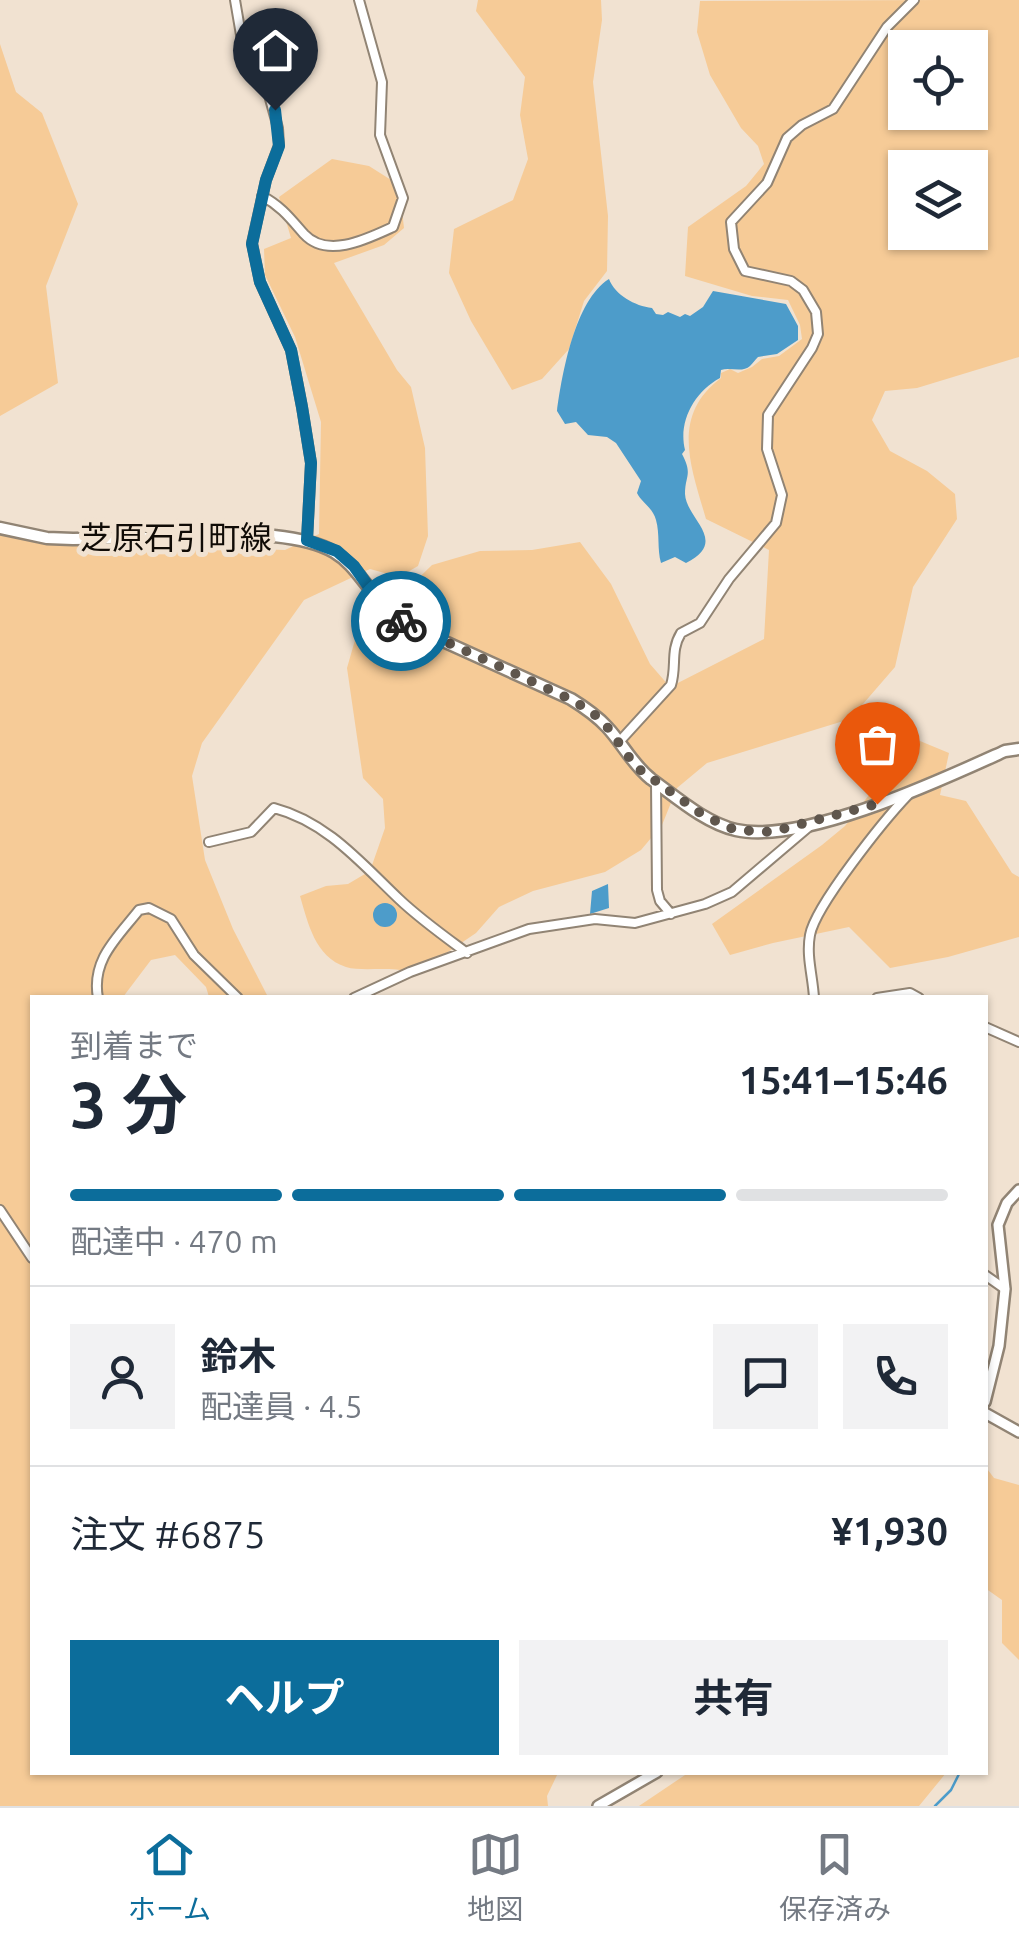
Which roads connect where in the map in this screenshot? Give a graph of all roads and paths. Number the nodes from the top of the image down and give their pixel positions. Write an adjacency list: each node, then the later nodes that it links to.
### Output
1 (234, 0): 4 (street)
2 (359, 0): 4 (street)
3 (914, 0): 7 (street)
4 (262, 196): 6 (street)
5 (0, 528): 6 (main road, 芝原石引町線)
6 (307, 540): 7 (main road, 芝原石引町線)
7 (618, 742): 9 (main road, 芝原石引町線)
8 (1019, 749): 10 (main road, 芝原石引町線)
9 (656, 782): 11 (main road, 芝原石引町線); 13 (street)
10 (908, 795): 11 (main road, 芝原石引町線); 18 (street)
11 (815, 822): 13 (street)
12 (210, 842): 14 (street)
13 (671, 914): 14 (street)
14 (467, 953): 17 (street)
15 (98, 995): 16 (street)
16 (235, 995)
17 (360, 995)
18 (814, 995)
19 (988, 1028): 20 (street)
20 (1019, 1042)
21 (1019, 1190): 25 (street)
22 (0, 1210): 23 (street)
23 (30, 1255)
24 (988, 1277): 25 (street)
25 (1006, 1289): 26 (street)
26 (988, 1390)
27 (988, 1415): 28 (street)
28 (1019, 1432)
29 (651, 1775): 30 (street)
30 (598, 1806)

